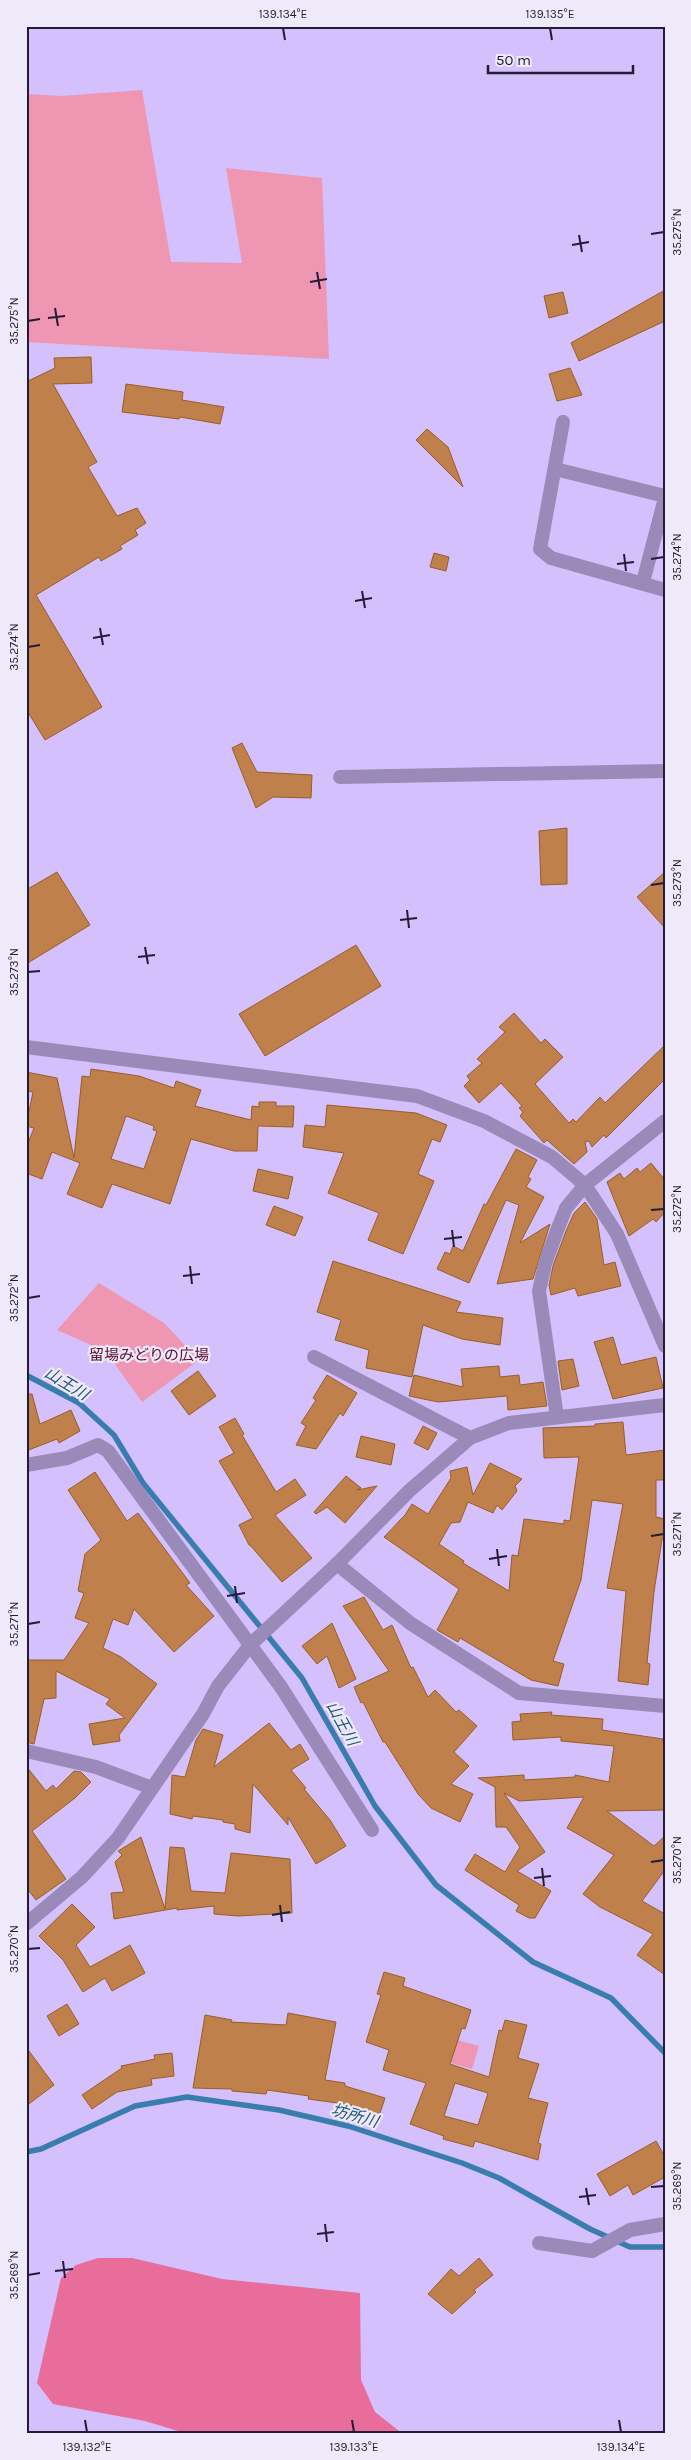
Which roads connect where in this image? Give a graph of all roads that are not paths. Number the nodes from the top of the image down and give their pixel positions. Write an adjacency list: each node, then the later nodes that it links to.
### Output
1 (563, 422): 2 (street)
2 (555, 469): 3 (street); 4 (street)
3 (665, 497): 4 (street)
4 (643, 582): 5 (street)
5 (665, 590)
6 (665, 771): 7 (street)
7 (340, 777)
8 (26, 1048): 10 (street)
9 (665, 1121): 10 (street)
10 (585, 1186): 11 (street); 14 (street)
11 (665, 1346)
12 (314, 1357): 15 (street)
13 (665, 1405): 14 (street)
14 (557, 1417): 15 (street)
15 (470, 1438): 17 (street)
16 (26, 1465): 18 (street)
17 (337, 1564): 18 (street); 19 (street)
18 (251, 1644): 21 (street); 22 (street)
19 (665, 1706)
20 (26, 1751): 21 (street)
21 (152, 1788): 23 (street)
22 (372, 1830)
23 (26, 1924)
24 (665, 2224): 25 (street)
25 (539, 2243)

